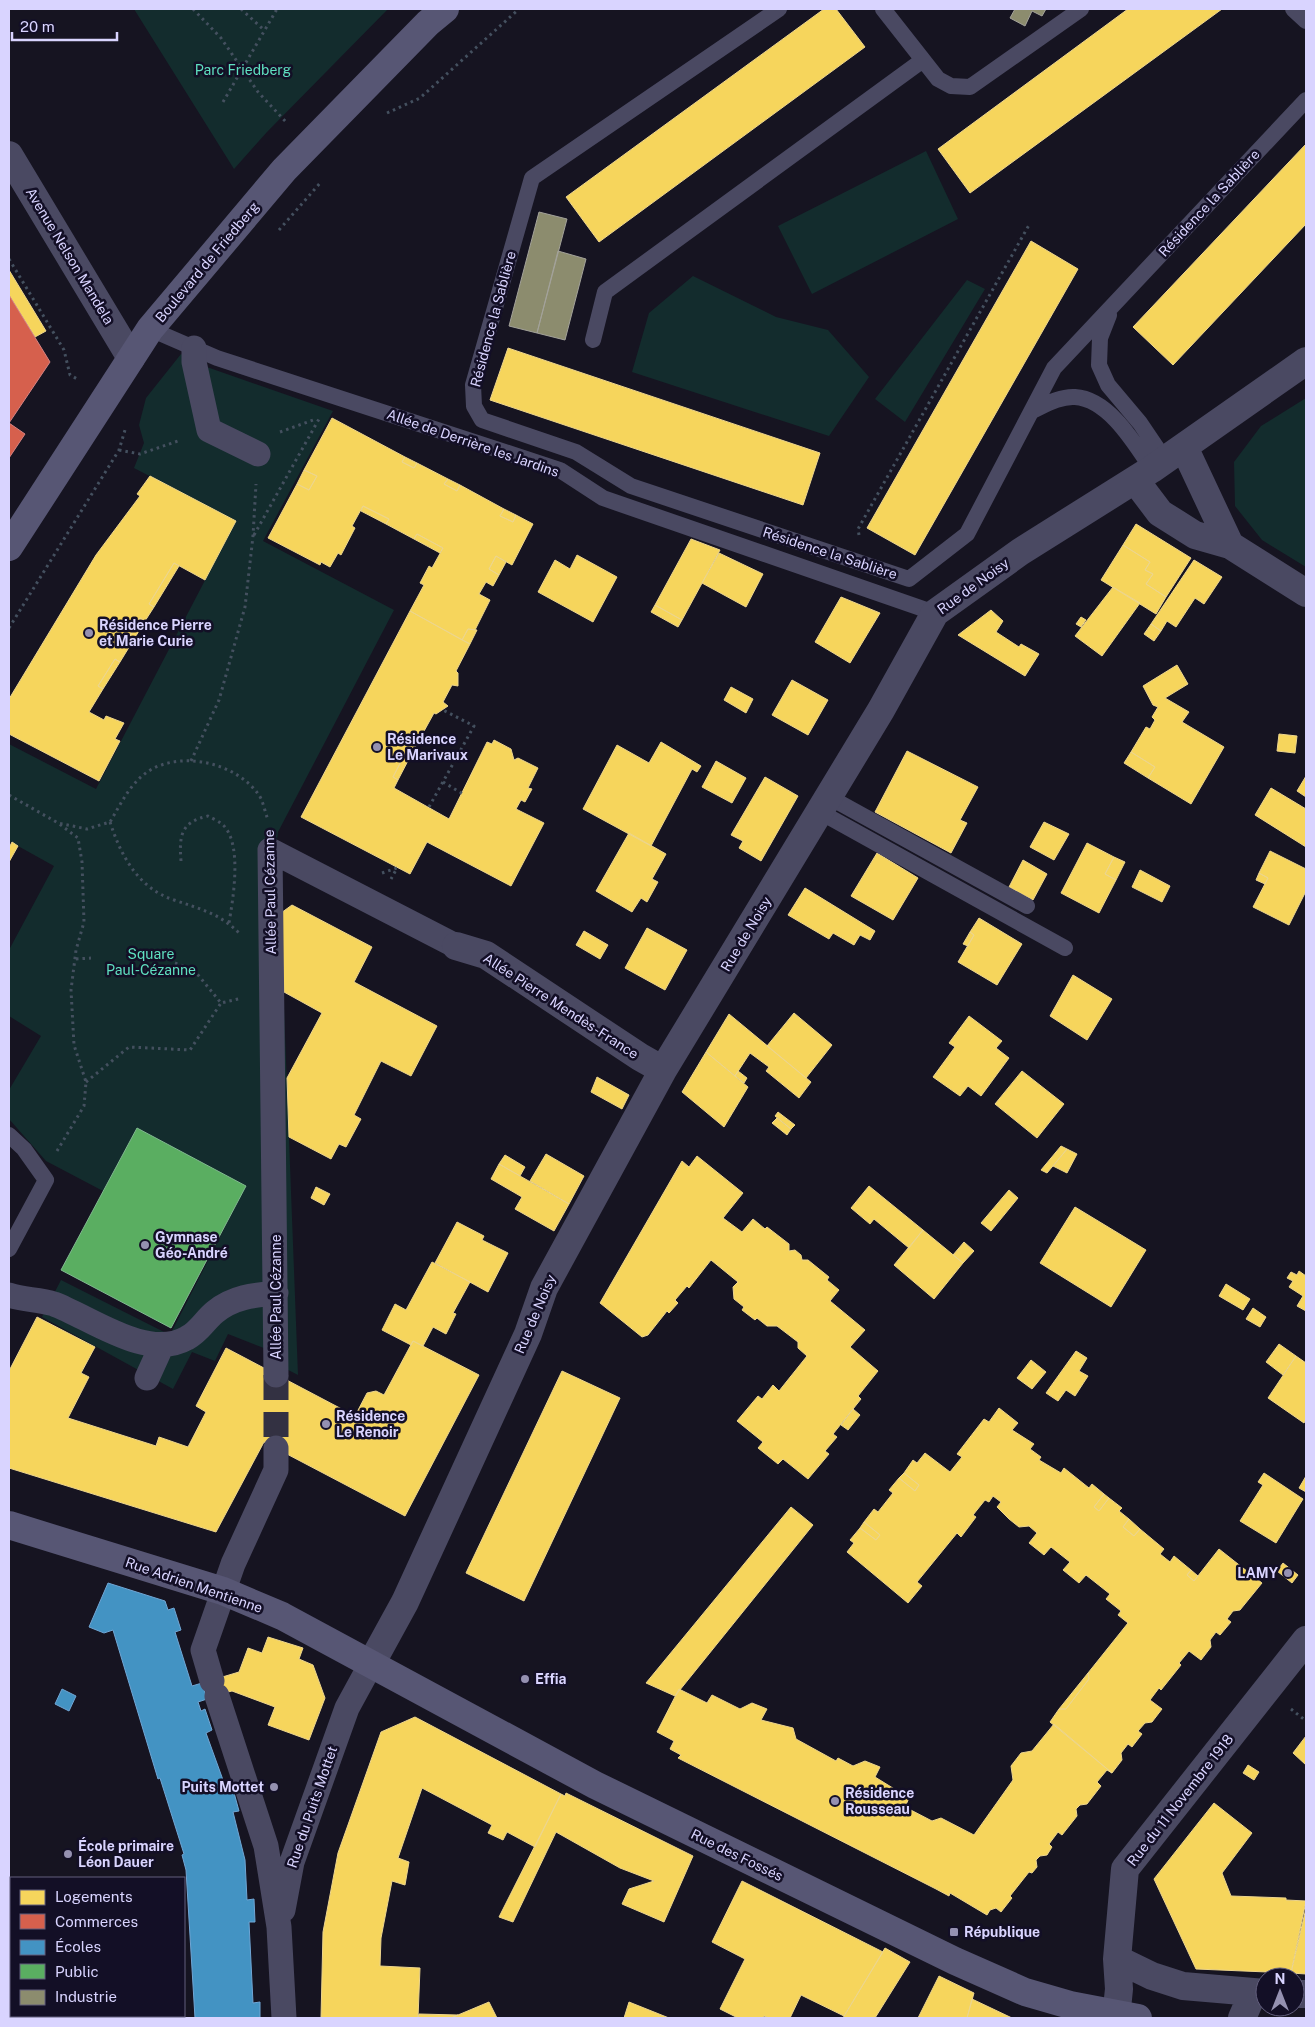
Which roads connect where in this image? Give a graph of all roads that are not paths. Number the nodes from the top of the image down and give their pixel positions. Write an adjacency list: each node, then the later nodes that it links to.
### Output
1 (445, 9): 11 (main road, Boulevard de Friedberg)
2 (780, 9): 16 (lane, Résidence la Sablière)
3 (883, 9): 7 (lane)
4 (1080, 9): 7 (lane)
5 (1293, 9): 6 (lane)
6 (1306, 21)
7 (922, 60): 12 (lane)
8 (1306, 100): 10 (lane, Résidence la Sablière)
9 (9, 155): 14 (street, Avenue Nelson Mandela)
10 (1112, 307): 16 (lane, Résidence la Sablière); 18 (lane, Résidence la Sablière)
11 (150, 329): 13 (lane, Allée de Derrière les Jardins); 14 (main road, Boulevard de Friedberg)
12 (593, 340)
13 (194, 348): 17 (street); 22 (lane, Allée de Derrière les Jardins)
14 (131, 358): 20 (main road, Boulevard de Friedberg)
15 (1306, 362): 18 (street, Rue de Noisy)
16 (1032, 411): 18 (lane)
17 (249, 451)
18 (1159, 464): 19 (street); 19 (street); 22 (street, Rue de Noisy)
19 (1230, 545): 21 (street)
20 (9, 547)
21 (1306, 593)
22 (934, 613): 23 (street, Rue de Noisy)
23 (824, 804): 25 (lane); 27 (lane); 28 (street, Rue de Noisy)
24 (270, 850): 26 (street, Allée Pierre Mendès-France); 31 (street, Allée Paul Cézanne)
25 (1027, 906)
26 (456, 946): 28 (street, Allée Pierre Mendès-France)
27 (1065, 948)
28 (663, 1070): 40 (street, Rue de Noisy)
29 (9, 1135): 30 (lane)
30 (9, 1249)
31 (276, 1293): 33 (street); 34 (street, Allée Paul Cézanne)
32 (9, 1295): 33 (street)
33 (162, 1345): 35 (street)
34 (276, 1375)
35 (147, 1378)
36 (276, 1448): 38 (street)
37 (9, 1525): 38 (main road, Rue Adrien Mentienne)
38 (223, 1592): 40 (main road, Rue Adrien Mentienne); 41 (street, Rue du Puits Mottet)
39 (1306, 1640): 42 (street, Rue du 11 Novembre 1918)
40 (371, 1664): 41 (street, Rue du Puits Mottet); 45 (main road, Rue des Fossés)
41 (279, 1927): 46 (street)
42 (1118, 1959): 43 (street); 45 (street, Rue du 11 Novembre 1918)
43 (1255, 1993)
44 (1255, 1999): 47 (street)
45 (1124, 2017)
46 (284, 2018)
47 (1242, 2018)

